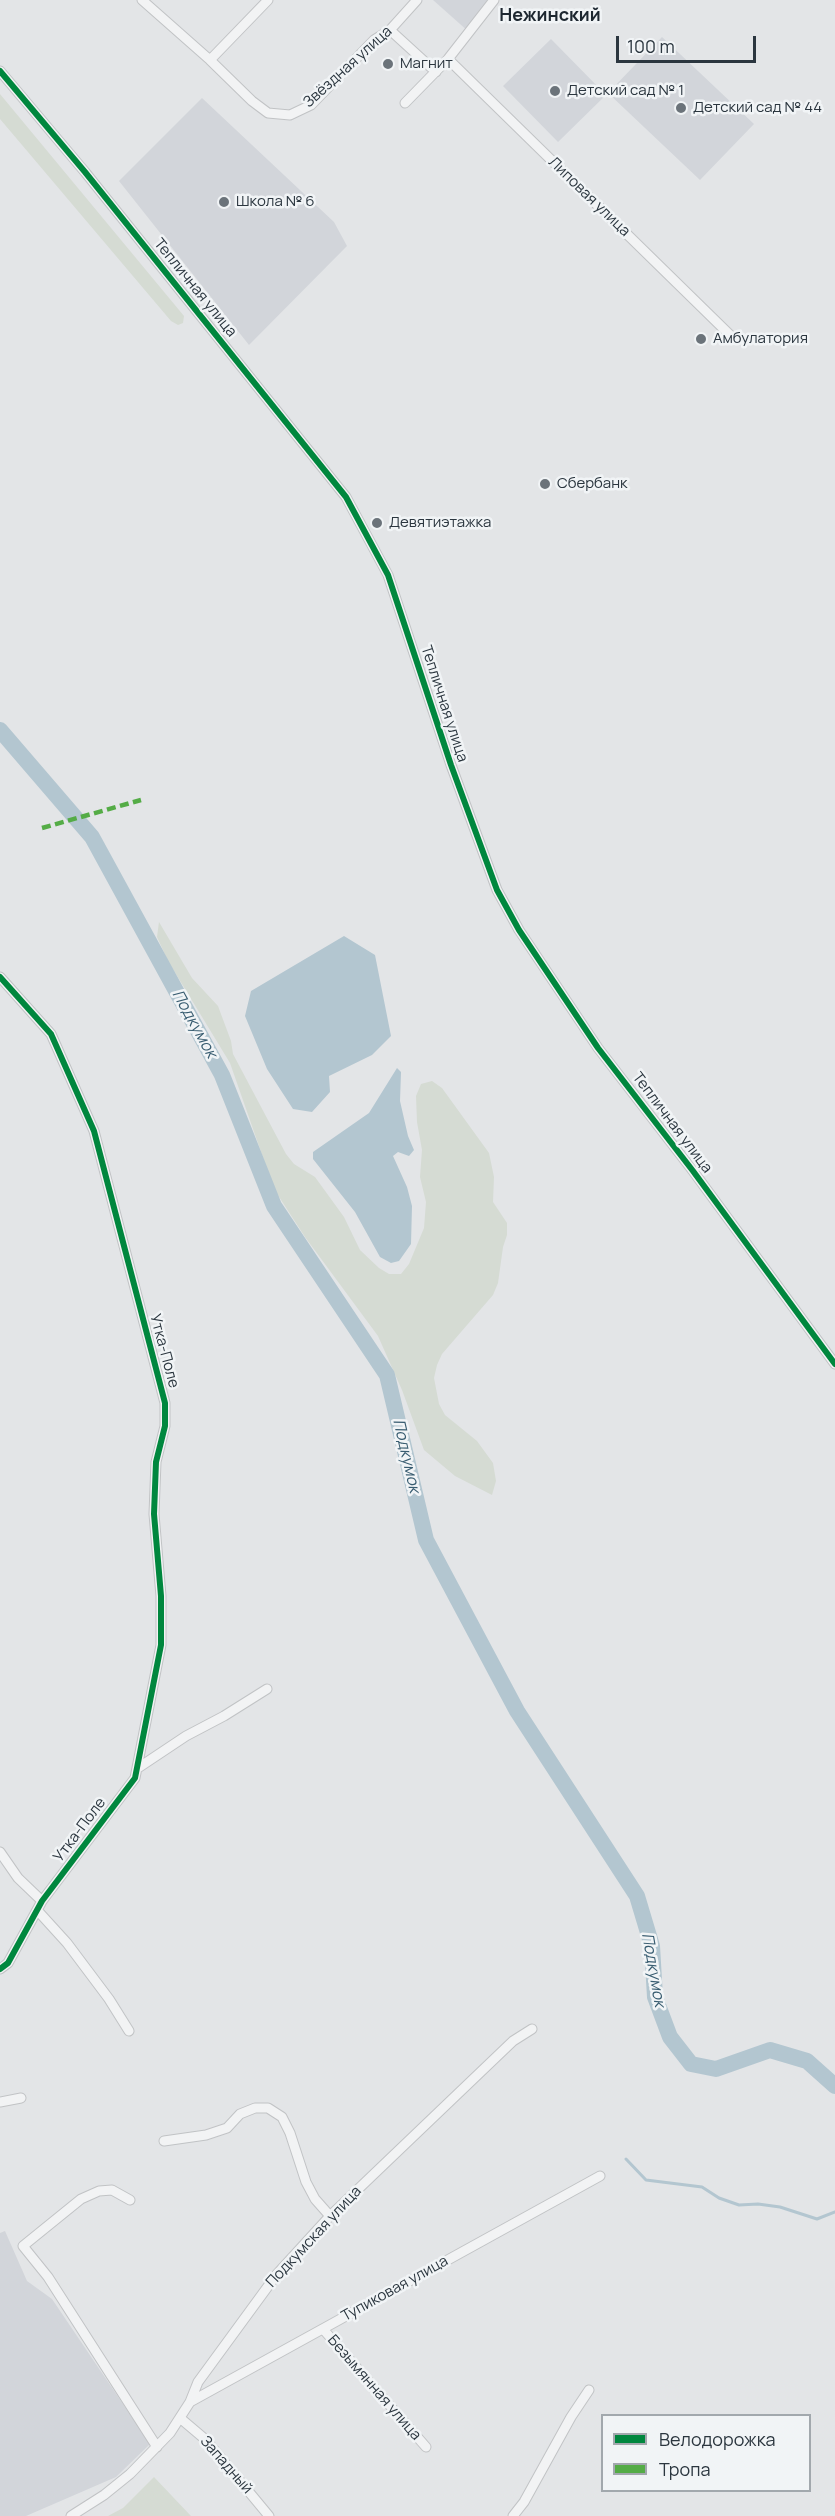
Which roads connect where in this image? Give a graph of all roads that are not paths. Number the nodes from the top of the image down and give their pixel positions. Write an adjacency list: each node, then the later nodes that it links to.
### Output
1 (143, 0): 7 (street)
2 (268, 0): 7 (street)
3 (417, 0): 5 (street, Звёздная улица)
4 (494, 0): 6 (street)
5 (390, 30): 7 (street, Звёздная улица); 9 (street)
6 (448, 59): 9 (street); 11 (street, Липовая улица)
7 (210, 60)
8 (0, 71): 13 (street, Тепличная улица)
9 (436, 72): 10 (street)
10 (405, 103)
11 (730, 335)
12 (0, 977): 15 (street, Утка-Поле)
13 (835, 1364)
14 (267, 1689): 15 (street)
15 (138, 1768): 17 (street, Утка-Поле)
16 (0, 1852): 17 (street)
17 (40, 1905): 18 (street, Утка-Поле); 20 (street)
18 (0, 1969)
19 (532, 2029): 26 (street, Подкумская улица)
20 (129, 2031)
21 (21, 2098): 22 (street)
22 (0, 2102)
23 (164, 2141): 26 (street)
24 (600, 2176): 27 (street, Тупиковая улица)
25 (130, 2200): 31 (street)
26 (330, 2216): 29 (street, Подкумская улица)
27 (323, 2329): 29 (street, Тупиковая улица); 32 (street, Безымянная улица)
28 (590, 2390): 35 (street)
29 (190, 2402): 30 (street, Подкумская улица)
30 (180, 2418): 31 (street, Подкумская улица); 34 (street, Западный)
31 (157, 2447): 33 (street, Подкумская улица)
32 (426, 2447)
33 (71, 2516)
34 (269, 2516)
35 (513, 2516)

